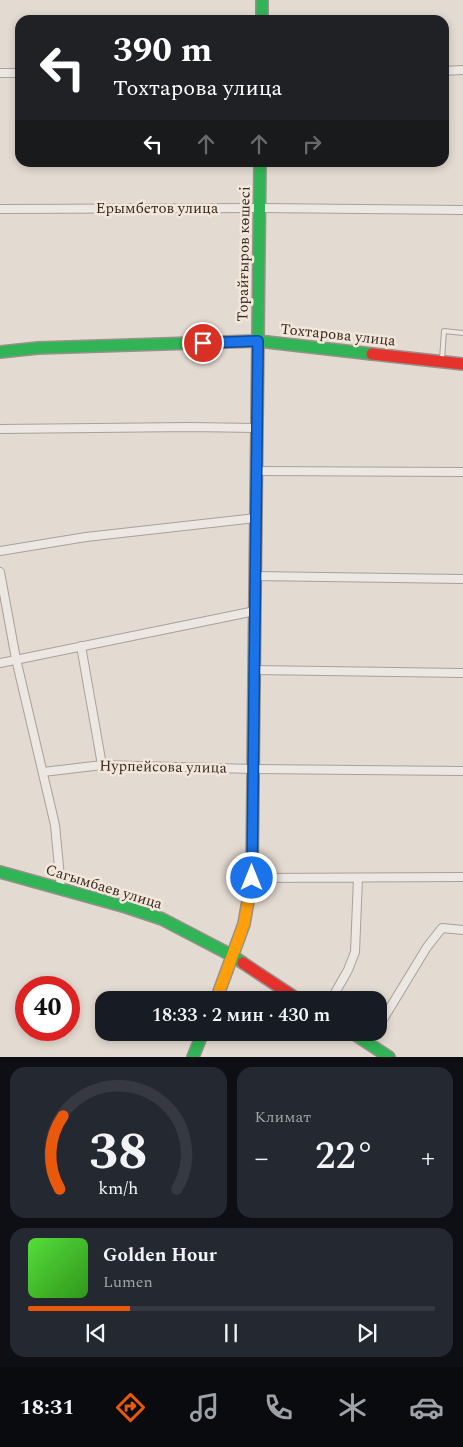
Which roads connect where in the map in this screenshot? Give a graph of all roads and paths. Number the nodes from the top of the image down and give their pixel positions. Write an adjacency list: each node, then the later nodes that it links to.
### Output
1 (262, 0): 2 (street)
2 (262, 15)
3 (463, 70): 4 (street)
4 (449, 71)
5 (0, 73): 6 (street)
6 (15, 73)
7 (260, 167): 8 (street, Торайғыров көшесі)
8 (260, 208): 9 (street, Ерымбетов улица); 10 (street, Ерымбетов улица); 12 (street, Торайғыров көшесі)
9 (0, 209)
10 (463, 210)
11 (463, 333): 14 (lane)
12 (258, 341): 13 (street, Тохтарова улица); 14 (street, Тохтарова улица); 16 (street, Торайғыров көшесі)
13 (0, 352)
14 (442, 362): 15 (street, Тохтарова улица)
15 (463, 364)
16 (257, 428): 17 (street); 18 (street, Торайғыров көшесі)
17 (0, 429)
18 (256, 471): 19 (street); 20 (street, Торайғыров көшесі)
19 (463, 472)
20 (256, 518): 21 (street); 23 (street, Торайғыров көшесі)
21 (0, 551)
22 (0, 572): 27 (street)
23 (255, 576): 24 (street); 25 (street, Торайғыров көшесі)
24 (463, 579)
25 (255, 611): 26 (street); 29 (street, Торайғыров көшесі)
26 (81, 646): 27 (street); 31 (street)
27 (16, 659): 28 (street); 34 (street)
28 (0, 663)
29 (254, 670): 30 (street); 32 (street, Торайғыров көшесі)
30 (463, 673)
31 (102, 765): 32 (street, Нурпейсова улица); 34 (street, Нурпейсова улица)
32 (252, 769): 33 (street, Нурпейсова улица); 37 (street, Торайғыров көшесі)
33 (463, 770)
34 (43, 772): 39 (street)
35 (0, 872): 39 (street, Сагымбаев улица)
36 (463, 877): 38 (street)
37 (252, 878): 38 (street); 41 (street, Торайғыров көшесі)
38 (358, 878): 44 (street)
39 (61, 888): 41 (street, Сагымбаев улица)
40 (463, 930): 45 (street)
41 (233, 956): 42 (street, Торайғыров көшесі); 43 (street, Сагымбаев улица)
42 (219, 991)
43 (286, 991)
44 (336, 991)
45 (387, 1013)
46 (199, 1041): 50 (street)
47 (364, 1041): 49 (street)
48 (370, 1041): 49 (street)
49 (368, 1044): 51 (street)
50 (193, 1057)
51 (389, 1057)

